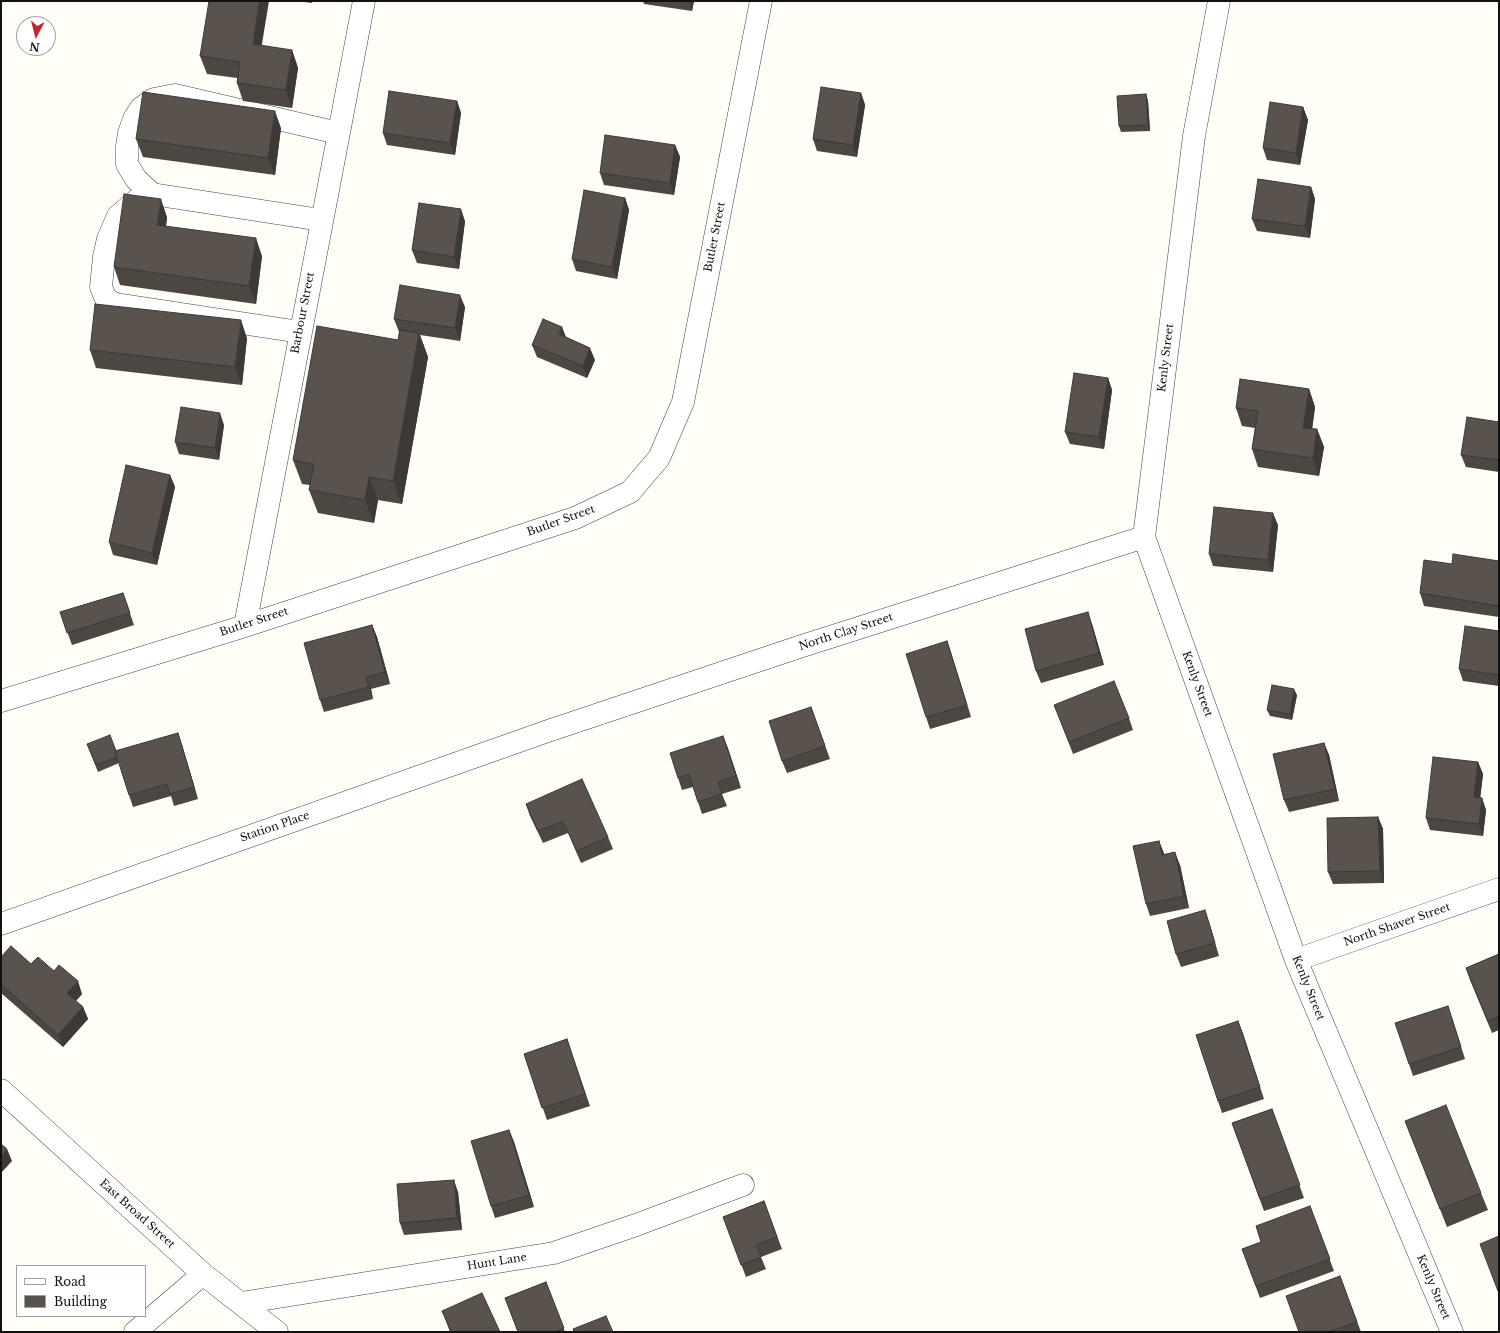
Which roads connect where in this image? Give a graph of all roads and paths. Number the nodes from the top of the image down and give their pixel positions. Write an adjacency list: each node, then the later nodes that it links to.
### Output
1 (364, 1): 4 (street, Barbour Street)
2 (761, 1): 9 (street, Butler Street)
3 (1219, 1): 8 (street, Kenly Street)
4 (338, 133): 5 (street); 6 (street, Barbour Street)
5 (152, 194): 6 (street); 7 (street)
6 (321, 220): 7 (street, Barbour Street)
7 (300, 332): 9 (street, Barbour Street)
8 (1144, 537): 11 (street, North Clay Street); 14 (street, Kenly Street)
9 (245, 626): 10 (street, Butler Street)
10 (1, 701)
11 (548, 731): 13 (street, Station Place)
12 (1499, 889): 14 (street, North Shaver Street)
13 (1, 924)
14 (1296, 960): 21 (street, Kenly Street)
15 (1, 1090): 17 (street, East Broad Street)
16 (743, 1185): 18 (street, Hunt Lane)
17 (203, 1274): 18 (street, East Broad Street); 19 (street)
18 (241, 1303): 20 (street, East Broad Street)
19 (135, 1332)
20 (277, 1332)
21 (1452, 1332)

